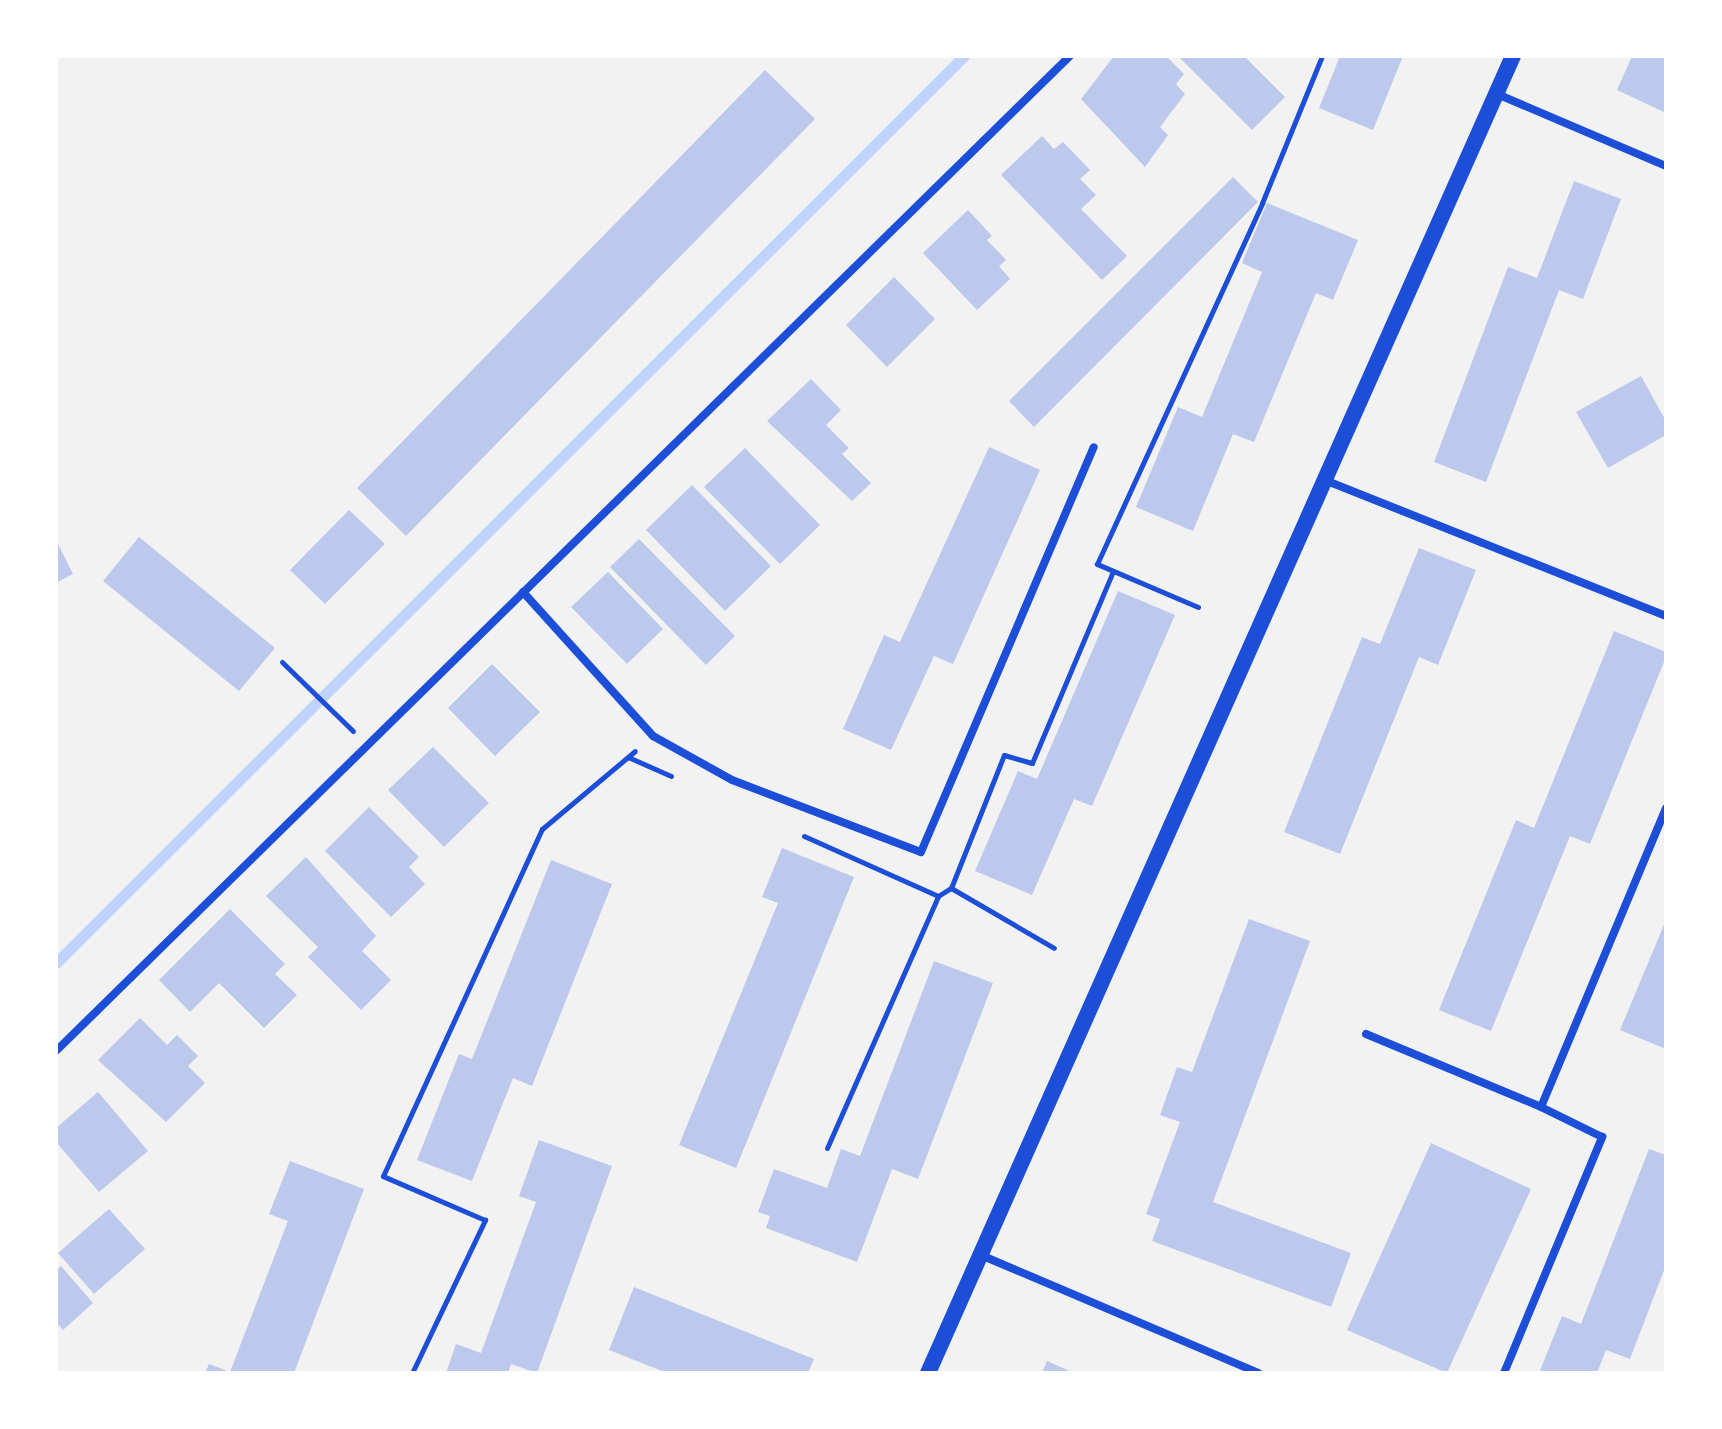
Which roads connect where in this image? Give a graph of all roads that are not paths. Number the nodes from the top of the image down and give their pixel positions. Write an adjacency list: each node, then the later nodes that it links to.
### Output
1 (1070, 56): 7 (street)
2 (1513, 56): 3 (main road)
3 (1496, 93): 4 (street); 6 (main road)
4 (1666, 166)
5 (1094, 447): 7 (street)
6 (1327, 481): 8 (street); 13 (main road)
7 (523, 592): 11 (street)
8 (1666, 616)
9 (1666, 808): 12 (street)
10 (1366, 1034): 12 (street)
11 (56, 1051)
12 (1541, 1107): 16 (street)
13 (983, 1256): 14 (main road); 15 (street)
14 (928, 1373)
15 (1258, 1373)
16 (1504, 1373)

